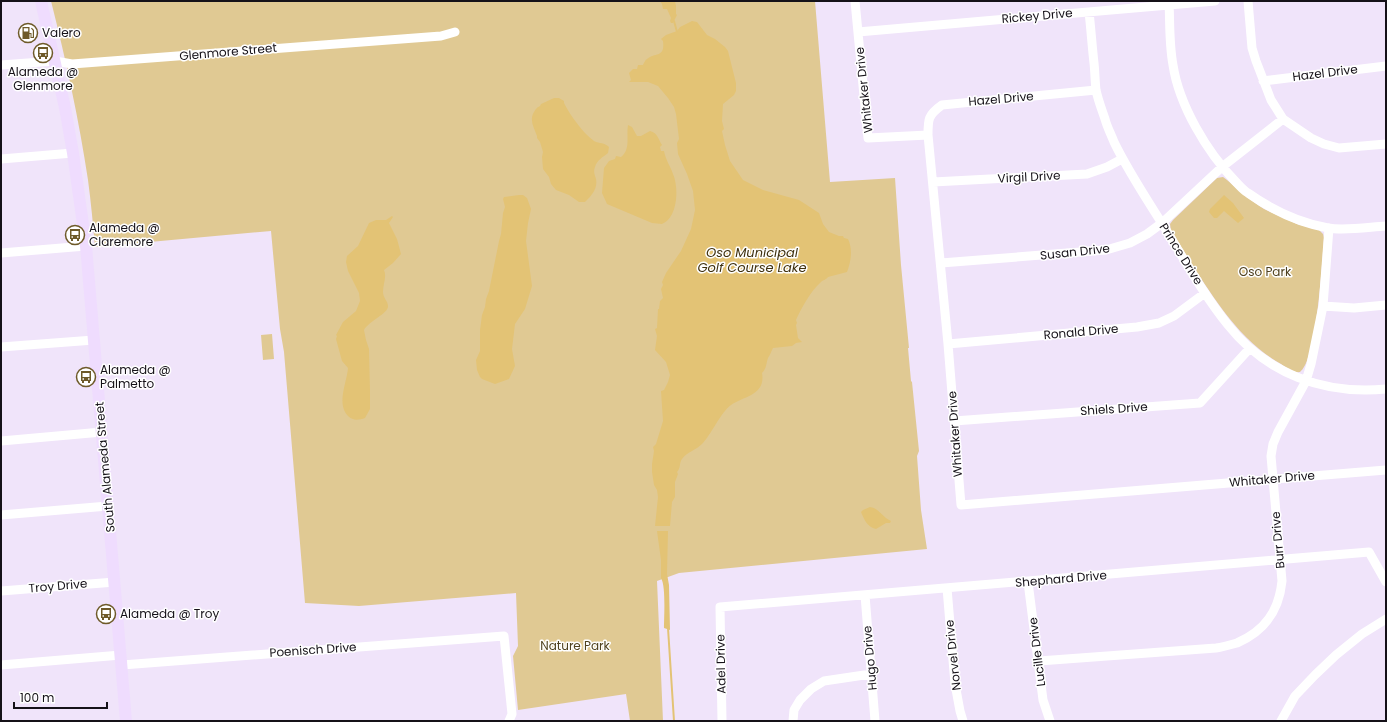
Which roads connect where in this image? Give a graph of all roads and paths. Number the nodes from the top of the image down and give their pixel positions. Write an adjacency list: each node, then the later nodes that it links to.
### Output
1 (41, 1): 9 (main road, South Alameda Street)
2 (855, 1): 8 (street, Whitaker Drive)
3 (1215, 1): 5 (street, Rickey Drive)
4 (1248, 1): 12 (street)
5 (1169, 3): 6 (street, Rickey Drive); 20 (street)
6 (1089, 12): 8 (street, Rickey Drive); 13 (street, Prince Drive)
7 (455, 32): 9 (street, Glenmore Street)
8 (858, 32): 15 (street, Whitaker Drive)
9 (55, 61): 10 (street, Glenmore Street); 17 (main road, South Alameda Street)
10 (1, 65)
11 (1386, 66): 12 (street, Hazel Drive)
12 (1263, 81): 14 (street)
13 (1096, 90): 15 (street, Hazel Drive); 19 (street, Prince Drive)
14 (1283, 119): 16 (street); 20 (street, Susan Drive)
15 (928, 135): 21 (street, Whitaker Drive)
16 (1386, 144)
17 (73, 153): 18 (street); 25 (main road, South Alameda Street)
18 (1, 159)
19 (1122, 159): 21 (street, Virgil Drive); 22 (street, Prince Drive)
20 (1222, 167): 22 (street, Susan Drive); 24 (street)
21 (933, 182): 27 (street, Whitaker Drive)
22 (1162, 223): 27 (street, Susan Drive); 28 (street, Prince Drive)
23 (1386, 226): 24 (street)
24 (1329, 228): 30 (street, Burr Drive)
25 (86, 246): 26 (street); 31 (main road, South Alameda Street)
26 (1, 253)
27 (941, 263): 32 (street, Whitaker Drive)
28 (1205, 293): 32 (street, Ronald Drive); 34 (street, Prince Drive)
29 (1386, 305): 30 (street)
30 (1322, 306): 35 (street, Burr Drive)
31 (94, 340): 33 (street); 38 (main road, South Alameda Street)
32 (948, 344): 37 (street, Whitaker Drive)
33 (1, 347)
34 (1250, 348): 35 (street, Prince Drive); 37 (street, Shiels Drive)
35 (1306, 380): 36 (street, Prince Drive); 41 (street, Burr Drive)
36 (1386, 389)
37 (954, 421): 41 (street, Whitaker Drive)
38 (102, 432): 39 (street); 42 (main road, South Alameda Street)
39 (1, 441)
40 (1386, 470): 41 (street, Whitaker Drive)
41 (1272, 480): 44 (street, Burr Drive)
42 (108, 506): 43 (street); 45 (main road, South Alameda Street)
43 (1, 515)
44 (1281, 560): 46 (street, Shephard Drive); 47 (street, Shephard Drive); 54 (street, Burr Drive)
45 (115, 582): 49 (street, Troy Drive); 53 (main road, South Alameda Street)
46 (1028, 582): 48 (street, Shephard Drive); 54 (street, Lucille Drive)
47 (1386, 582)
48 (947, 588): 50 (street, Shephard Drive); 62 (street, Norvel Drive)
49 (1, 591)
50 (865, 596): 51 (street, Shephard Drive); 56 (street, Hugo Drive)
51 (720, 607): 59 (street, Adel Drive)
52 (1386, 619): 64 (street)
53 (121, 660): 55 (street, Poenisch Drive); 57 (main road, South Alameda Street); 58 (street, Poenisch Drive)
54 (1039, 661): 63 (street, Lucille Drive)
55 (1, 666)
56 (871, 674): 60 (street); 61 (street, Hugo Drive)
57 (126, 721)
58 (509, 721)
59 (722, 721)
60 (793, 721)
61 (875, 721)
62 (963, 721)
63 (1050, 721)
64 (1281, 721)

